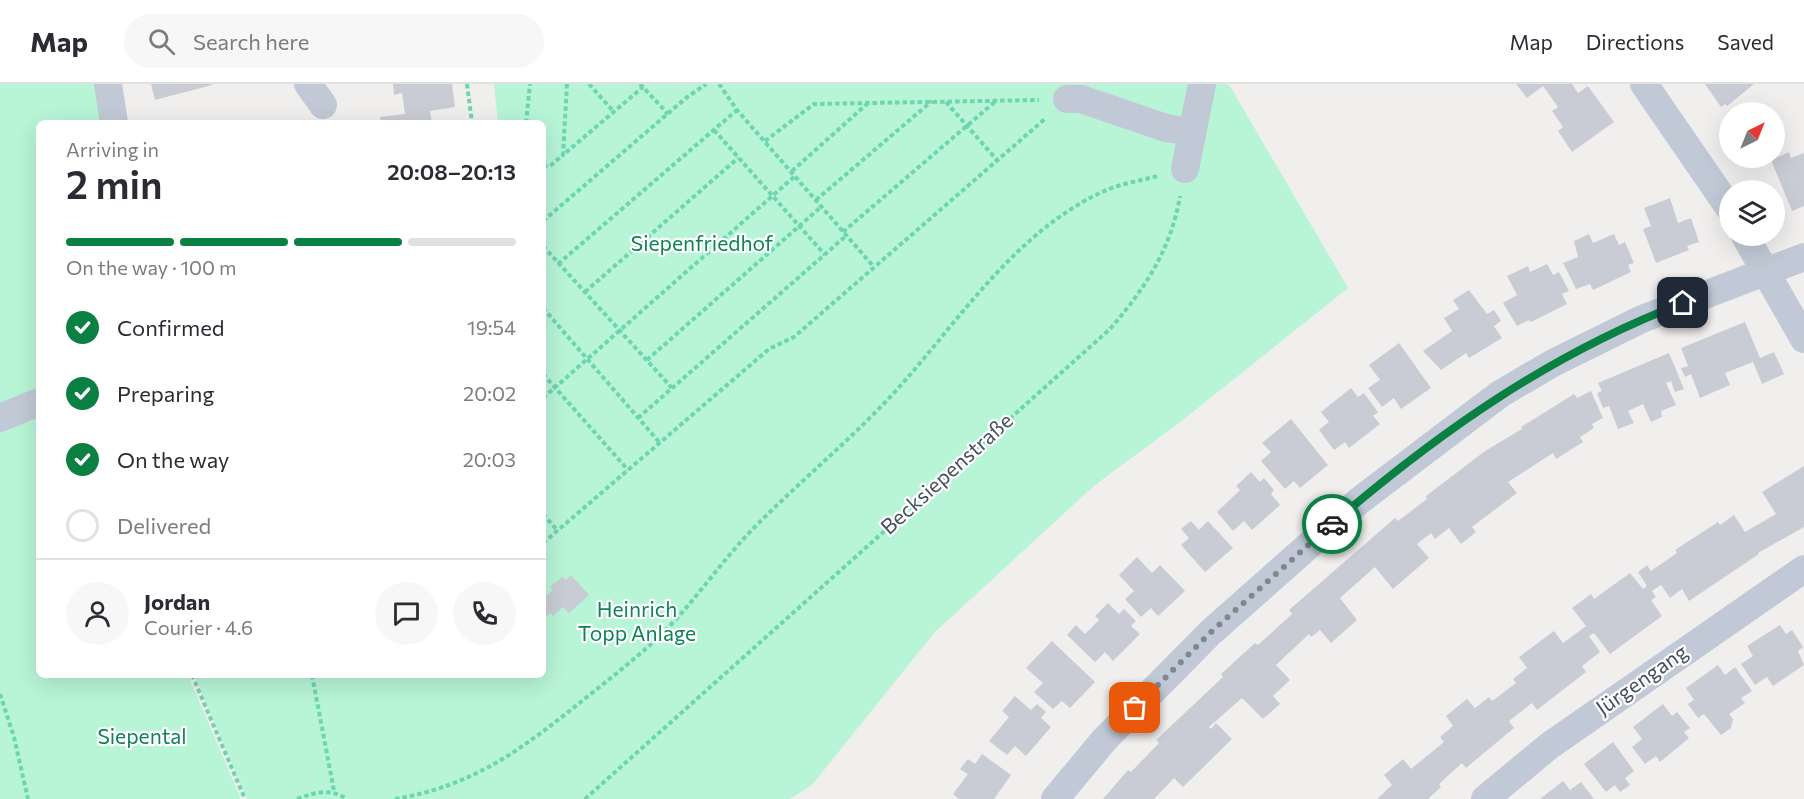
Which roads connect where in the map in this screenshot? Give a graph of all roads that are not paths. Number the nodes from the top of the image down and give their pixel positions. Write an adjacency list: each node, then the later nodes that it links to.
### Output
1 (108, 84): 5 (street)
2 (1202, 84): 6 (street)
3 (1644, 84): 8 (street)
4 (1067, 99): 6 (street)
5 (114, 120)
6 (1192, 132): 7 (street)
7 (1185, 169)
8 (1719, 193)
9 (1750, 246): 11 (street)
10 (1804, 257): 11 (street)
11 (1764, 271): 12 (street); 16 (street)
12 (1804, 339)
13 (36, 403): 14 (street)
14 (0, 418)
15 (1804, 569): 17 (street, Jürgengang)
16 (1055, 799)
17 (1485, 799)

